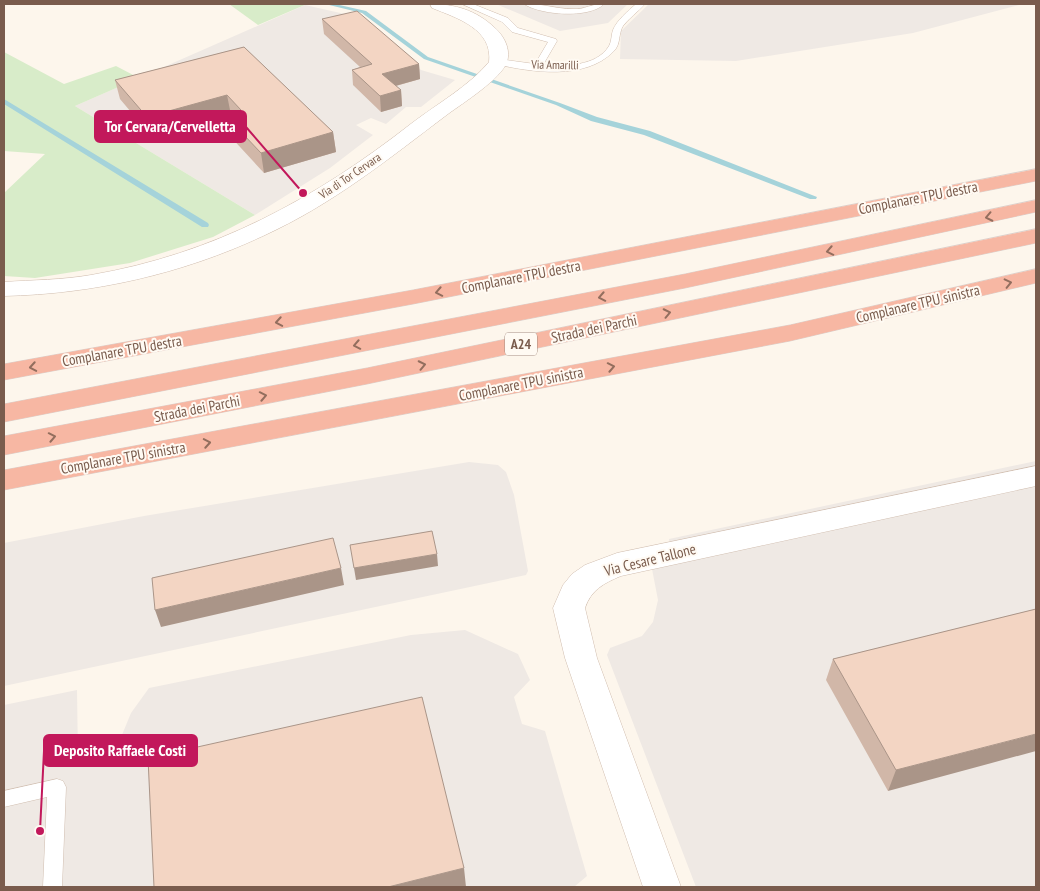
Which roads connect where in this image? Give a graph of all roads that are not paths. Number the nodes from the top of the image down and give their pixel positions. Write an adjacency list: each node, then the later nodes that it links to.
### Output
1 (439, 4): 6 (street)
2 (466, 4): 7 (lane)
3 (528, 4): 4 (lane)
4 (600, 4)
5 (640, 4): 7 (lane, Via Amarilli)
6 (497, 64): 7 (lane, Via Amarilli); 14 (street, Via di Tor Cervara)
7 (538, 66)
8 (1036, 162): 12 (highway)
9 (1036, 175): 12 (highway, Complanare TPU destra)
10 (1036, 206): 18 (highway, Strada dei Parchi / A24, one-way to 18)
11 (1036, 236): 19 (highway, Strada dei Parchi / A24, one-way to 11)
12 (652, 251): 17 (highway, Complanare TPU destra, one-way to 17)
13 (1036, 276): 16 (highway, Complanare TPU sinistra, one-way to 13)
14 (4, 289)
15 (1036, 294): 16 (highway)
16 (790, 333): 21 (highway, Complanare TPU sinistra, one-way to 16)
17 (4, 372)
18 (4, 413)
19 (4, 446)
20 (1036, 476): 24 (street, Via Cesare Tallone)
21 (4, 480)
22 (4, 799): 23 (lane)
23 (52, 887)
24 (662, 887)

